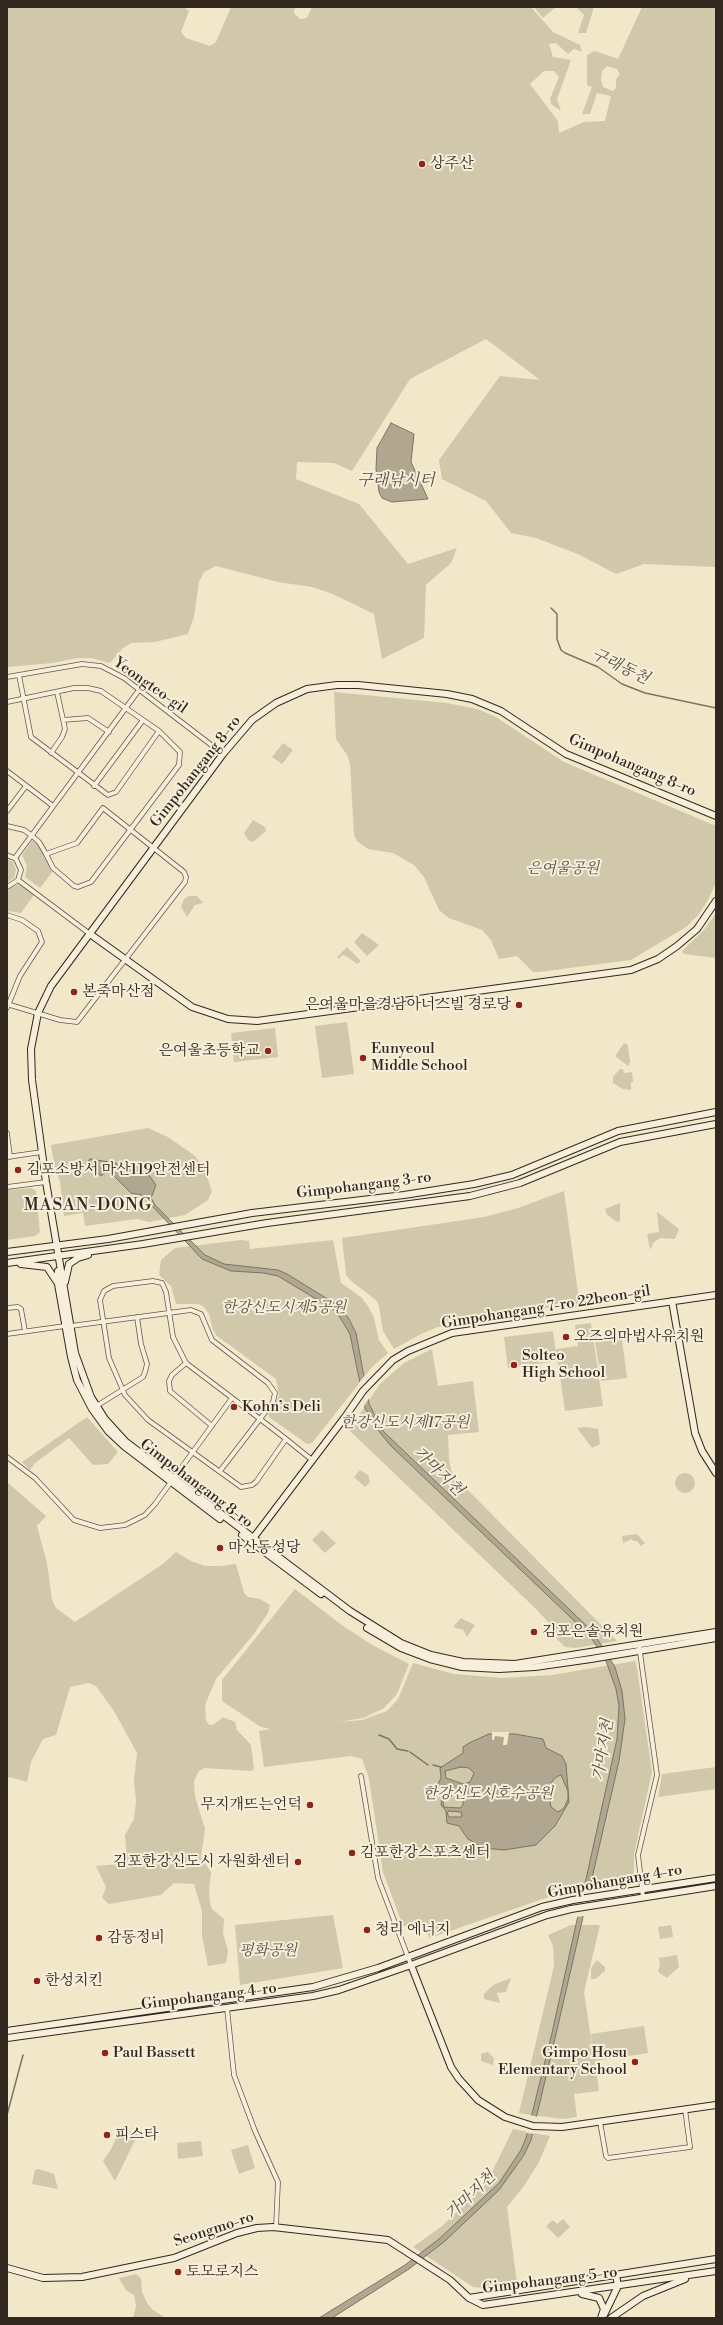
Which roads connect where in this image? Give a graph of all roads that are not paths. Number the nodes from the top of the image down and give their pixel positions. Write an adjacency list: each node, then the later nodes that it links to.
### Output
1 (19, 675): 2 (street, Yeongteo-gil); 3 (street, Yeongteo-gil); 5 (street)
2 (7, 677)
3 (139, 690): 7 (street); 13 (street, Yeongteo-gil)
4 (57, 692): 5 (street); 7 (street); 8 (street)
5 (23, 698): 6 (street); 12 (street)
6 (7, 702)
7 (126, 707): 9 (street); 11 (street)
8 (63, 720): 11 (street); 12 (street)
9 (143, 720): 10 (street); 17 (street)
10 (159, 731): 17 (street); 22 (street)
11 (109, 732): 15 (street)
12 (51, 753): 15 (street)
13 (223, 754): 20 (street, Gimpohangang 8-ro); 24 (street, Gimpohangang 8-ro)
14 (7, 772): 16 (street)
15 (78, 773): 17 (street); 18 (street)
16 (26, 786): 18 (street); 19 (street)
17 (94, 786)
18 (53, 806): 23 (street)
19 (7, 812)
20 (716, 816)
21 (7, 826): 23 (street)
22 (130, 829): 24 (street); 25 (street); 25 (street)
23 (31, 834): 25 (street); 27 (street)
24 (153, 847): 32 (street, Gimpohangang 8-ro); 33 (street)
25 (46, 854)
26 (7, 855): 27 (street)
27 (15, 858): 28 (street)
28 (18, 880): 29 (street); 32 (street)
29 (7, 887)
30 (716, 901): 33 (street)
31 (7, 915): 34 (street)
32 (90, 934): 33 (street); 35 (street, Gimpohangang 8-ro)
33 (125, 960): 35 (street)
34 (7, 1005): 35 (street)
35 (38, 1013): 39 (street, Gimpohangang 8-ro)
36 (716, 1112): 43 (street, Gimpohangang 3-ro)
37 (716, 1124): 44 (street, Gimpohangang 3-ro)
38 (7, 1133): 40 (street)
39 (42, 1152): 40 (street); 41 (street, Gimpohangang 8-ro)
40 (9, 1157)
41 (46, 1182): 42 (street); 43 (street, Gimpohangang 8-ro)
42 (7, 1187)
43 (57, 1244): 45 (street, Gimpohangang 3-ro); 46 (street, Gimpohangang 8-ro)
44 (103, 1250): 46 (street, Gimpohangang 3-ro); 48 (street)
45 (7, 1252)
46 (58, 1256): 47 (street, Gimpohangang 3-ro); 48 (street, Gimpohangang 8-ro)
47 (7, 1263): 48 (street)
48 (61, 1285): 55 (street, Gimpohangang 8-ro)
49 (716, 1295): 50 (street, Gimpohangang 7-ro 22beon-gil)
50 (672, 1301): 67 (street, Gimpohangang 7-ro 22beon-gil); 69 (street)
51 (7, 1308): 56 (street)
52 (170, 1312): 53 (street); 54 (street); 58 (street); 62 (street)
53 (137, 1317): 54 (street); 59 (street)
54 (103, 1322): 55 (street); 59 (street)
55 (68, 1326): 56 (street); 61 (street, Gimpohangang 8-ro)
56 (25, 1331): 57 (street)
57 (7, 1334)
58 (186, 1362): 60 (street); 63 (street)
59 (122, 1389): 61 (street); 65 (street)
60 (232, 1398): 62 (street); 63 (street)
61 (94, 1408): 70 (street, Gimpohangang 8-ro)
62 (260, 1419): 64 (street); 68 (street)
63 (212, 1426): 65 (street)
64 (286, 1439): 67 (street); 68 (street)
65 (191, 1453): 68 (street); 70 (street)
66 (7, 1457): 70 (street)
67 (312, 1460): 71 (street, Gimpohangang 7-ro 22beon-gil)
68 (220, 1471)
69 (716, 1473)
70 (172, 1480): 71 (street, Gimpohangang 8-ro)
71 (252, 1540): 74 (street, Gimpohangang 8-ro)
72 (716, 1632): 74 (street)
73 (716, 1638): 74 (street)
74 (639, 1648): 78 (street)
75 (361, 1776): 80 (street)
76 (716, 1878): 78 (street, Gimpohangang 4-ro)
77 (716, 1886): 79 (street, Gimpohangang 4-ro)
78 (642, 1890): 79 (street); 80 (street, Gimpohangang 4-ro)
79 (643, 1897): 81 (street, Gimpohangang 4-ro)
80 (408, 1957): 81 (street); 83 (street, Gimpohangang 4-ro)
81 (411, 1965): 82 (street, Gimpohangang 4-ro); 87 (street)
82 (227, 2008): 84 (street, Gimpohangang 4-ro); 88 (street, Seongmo-ro)
83 (7, 2031)
84 (7, 2038)
85 (716, 2105): 86 (street)
86 (685, 2110): 87 (street); 87 (street)
87 (600, 2122)
88 (276, 2227): 90 (street, Seongmo-ro); 96 (street)
89 (716, 2259): 93 (street, Gimpohangang 5-ro)
90 (7, 2268)
91 (716, 2271): 92 (street, Gimpohangang 5-ro)
92 (697, 2274): 94 (street, Gimpohangang 5-ro); 98 (street)
93 (616, 2275): 94 (street); 96 (street, Gimpohangang 5-ro)
94 (618, 2286): 95 (street, Gimpohangang 5-ro); 97 (street)
95 (568, 2293): 96 (street, Gimpohangang 5-ro); 97 (street)
96 (470, 2298)
97 (602, 2318)
98 (610, 2318)

